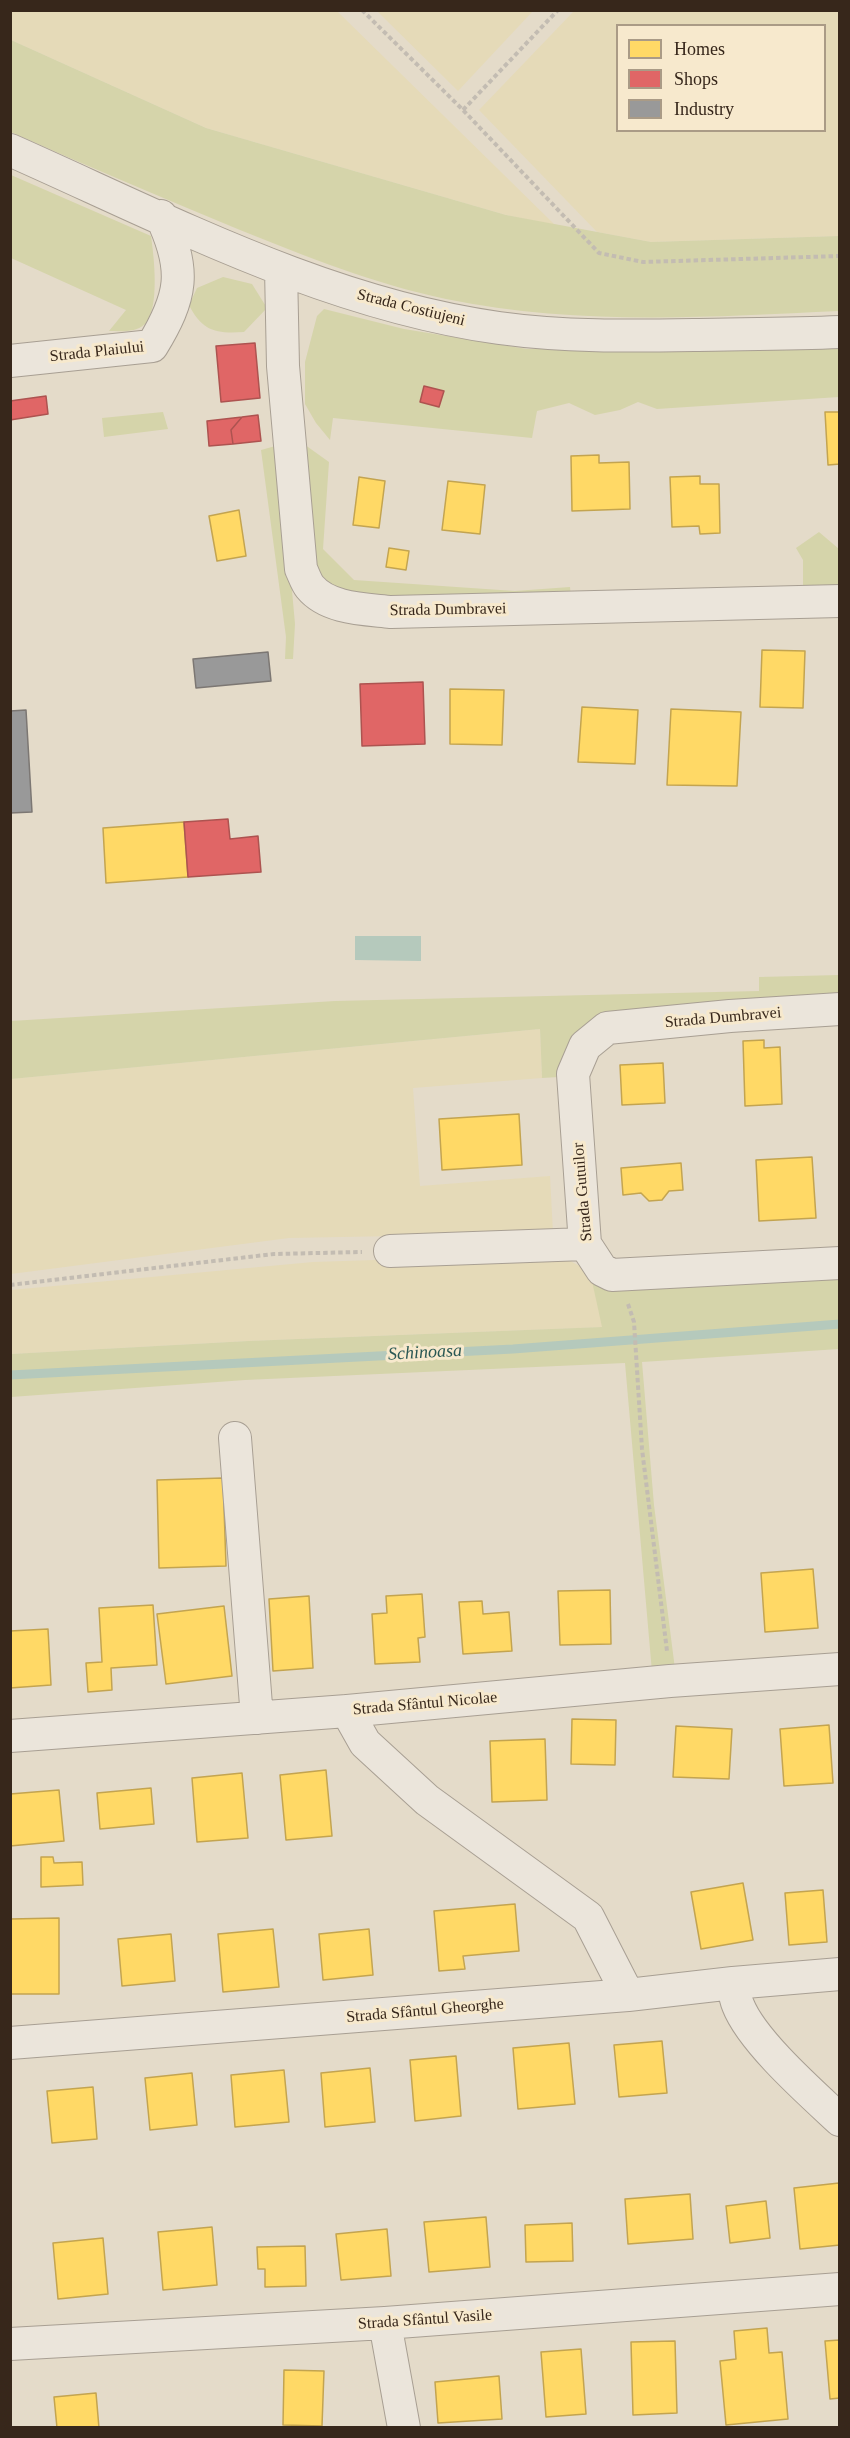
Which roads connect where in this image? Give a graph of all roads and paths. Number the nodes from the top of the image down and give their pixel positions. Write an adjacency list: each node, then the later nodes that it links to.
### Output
1 (362, 10): 3 (path)
2 (558, 10): 3 (path)
3 (463, 110): 6 (path)
4 (10, 150): 5 (street, Strada Costiujeni)
5 (161, 216): 7 (street, Strada Costiujeni); 9 (street, Strada Plaiului)
6 (840, 256)
7 (280, 269): 8 (street, Strada Costiujeni); 10 (street, Strada Dumbravei)
8 (840, 332)
9 (10, 361)
10 (840, 601)
11 (840, 1009): 12 (street, Strada Dumbravei)
12 (608, 1028): 13 (street, Strada Gutuilor)
13 (585, 1244): 14 (street); 15 (street, Strada Gutuilor)
14 (390, 1251): 16 (path)
15 (840, 1263)
16 (10, 1285)
17 (634, 1322): 20 (path)
18 (235, 1438): 22 (street)
19 (840, 1669): 20 (street, Strada Sfântul Nicolae)
20 (670, 1681): 21 (street, Strada Sfântul Nicolae)
21 (347, 1711): 22 (street, Strada Sfântul Nicolae); 26 (street)
22 (257, 1718): 23 (street, Strada Sfântul Nicolae)
23 (10, 1736)
24 (840, 1974): 25 (street, Strada Sfântul Gheorghe)
25 (733, 1983): 26 (street, Strada Sfântul Gheorghe); 28 (street)
26 (628, 1995): 27 (street, Strada Sfântul Gheorghe)
27 (10, 2043)
28 (840, 2120)
29 (840, 2289): 30 (street, Strada Sfântul Vasile)
30 (385, 2323): 31 (street, Strada Sfântul Vasile); 32 (street)
31 (10, 2344)
32 (404, 2427)

